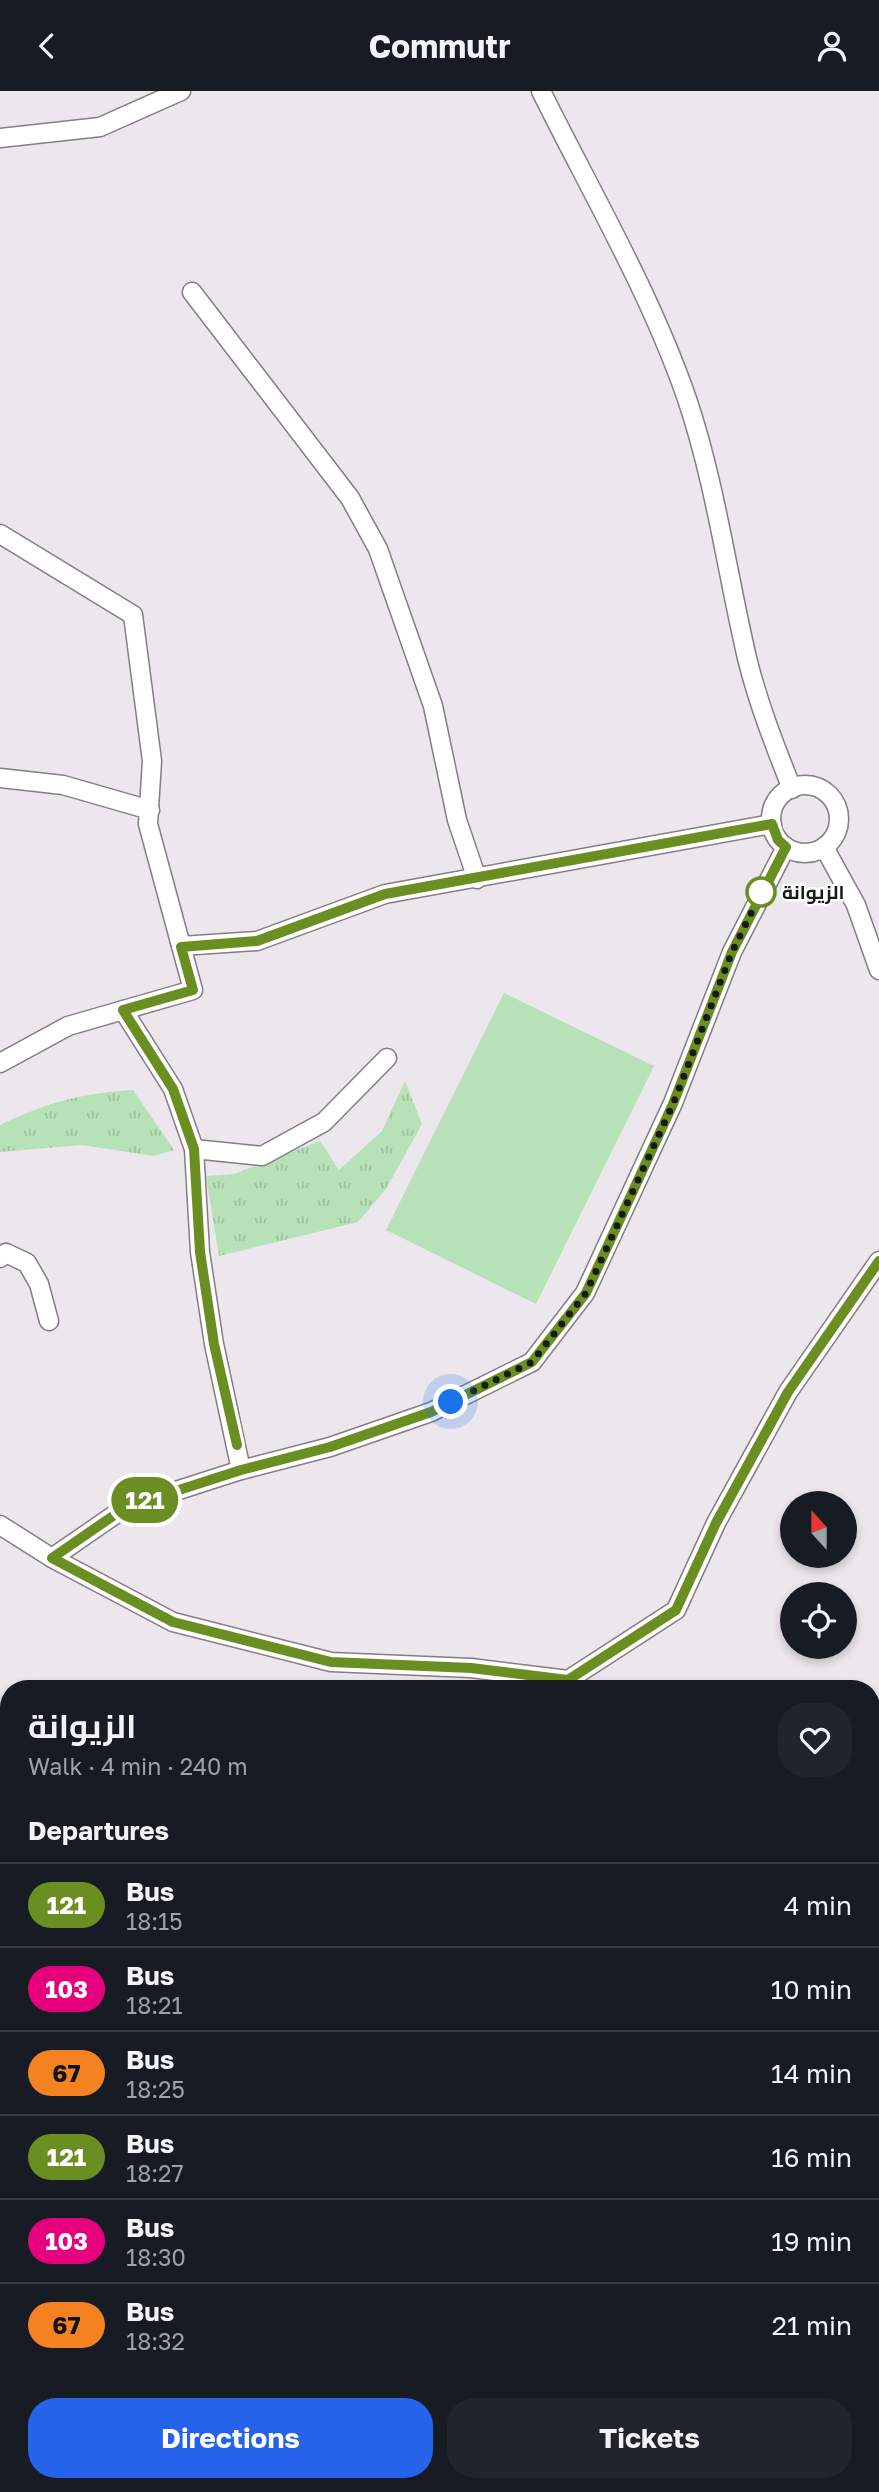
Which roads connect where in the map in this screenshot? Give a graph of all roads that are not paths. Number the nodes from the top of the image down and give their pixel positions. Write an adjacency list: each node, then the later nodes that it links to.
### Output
1 (181, 91): 3 (street)
2 (541, 91): 7 (street)
3 (0, 138)
4 (191, 292): 12 (street)
5 (0, 534): 8 (street)
6 (0, 778): 8 (street)
7 (792, 789): 9 (street); 11 (street)
8 (150, 810): 13 (street)
9 (772, 824): 10 (street); 12 (street)
10 (786, 847): 11 (street); 22 (street)
11 (824, 847): 14 (street)
12 (477, 879): 13 (street)
13 (181, 947): 15 (street)
14 (879, 970)
15 (123, 1010): 17 (street); 18 (street)
16 (387, 1058): 18 (street)
17 (0, 1063)
18 (194, 1149): 22 (street)
19 (0, 1258): 21 (street)
20 (879, 1261): 26 (street)
21 (50, 1321)
22 (241, 1470): 24 (street)
23 (0, 1525): 24 (street)
24 (52, 1558): 25 (street)
25 (534, 1680)
26 (574, 1680)

